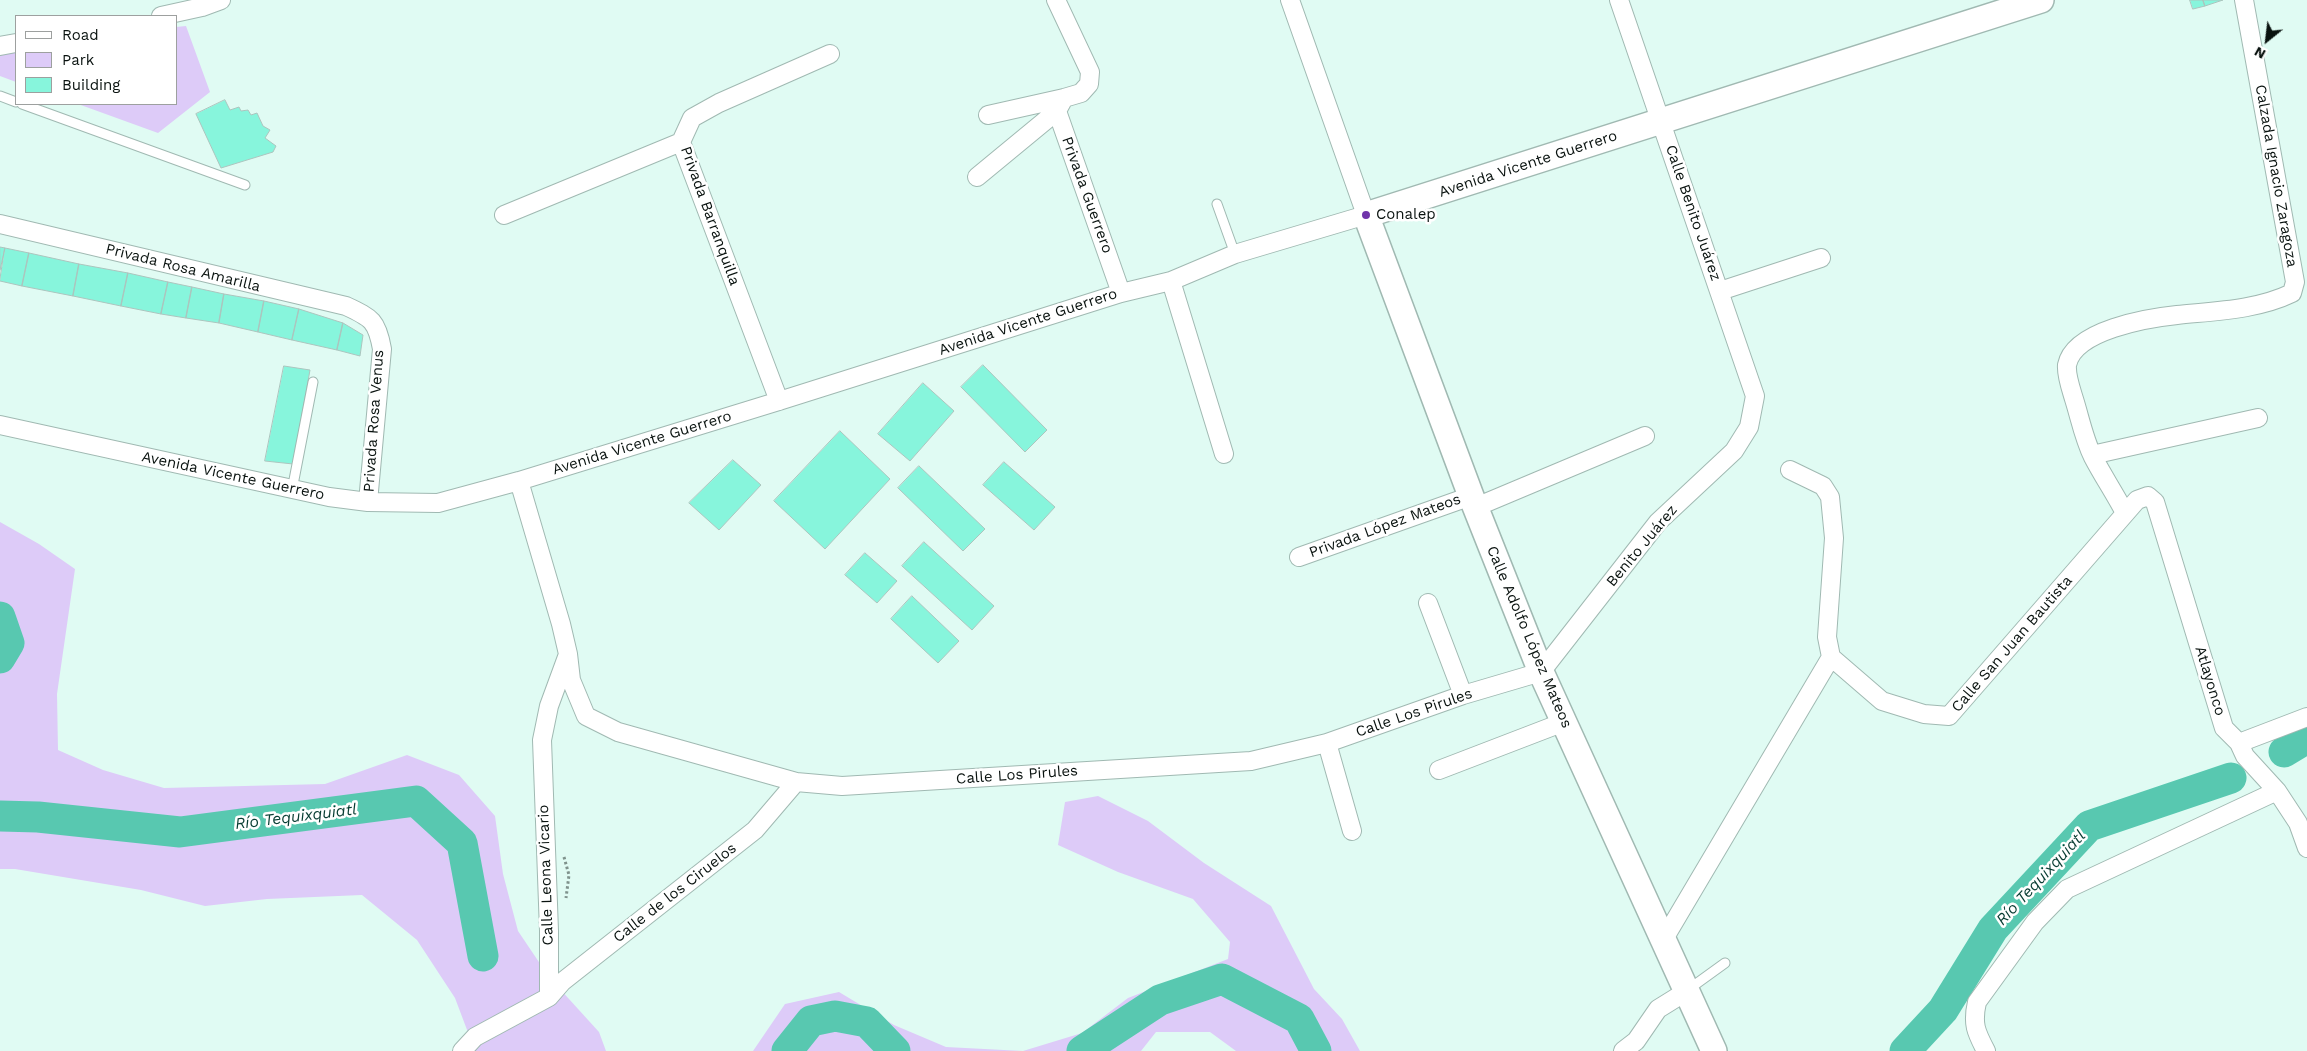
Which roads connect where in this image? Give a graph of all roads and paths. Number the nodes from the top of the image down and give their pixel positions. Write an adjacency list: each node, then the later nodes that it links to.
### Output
1 (221, 0): 7 (street)
2 (1056, 0): 14 (street)
3 (1290, 0): 22 (street)
4 (1618, 0): 16 (street, Calle Benito Juárez)
5 (2041, 0): 16 (main road, Avenida Vicente Guerrero)
6 (2244, 0): 37 (street, Calzada Ignacio Zaragoza)
7 (166, 15)
8 (15, 43): 9 (street)
9 (0, 46)
10 (830, 54): 17 (street, Privada Barranquilla)
11 (0, 96): 12 (lane)
12 (15, 102)
13 (25, 105): 19 (lane)
14 (1061, 105): 15 (street); 18 (street); 28 (street, Privada Guerrero)
15 (988, 115)
16 (1662, 121): 22 (main road, Avenida Vicente Guerrero); 27 (street, Calle Benito Juárez)
17 (681, 142): 21 (street); 31 (street, Privada Barranquilla)
18 (977, 178)
19 (245, 185)
20 (1217, 204): 24 (lane)
21 (504, 215)
22 (1366, 215): 24 (street, Avenida Vicente Guerrero); 42 (main road, Calle Adolfo López Mateos)
23 (0, 224): 29 (street, Privada Rosa Amarilla)
24 (1235, 254): 26 (street, Avenida Vicente Guerrero)
25 (1821, 258): 27 (street)
26 (1171, 280): 28 (street, Avenida Vicente Guerrero); 36 (street)
27 (1720, 291): 34 (street, Calle Benito Juárez)
28 (1122, 292): 31 (street, Avenida Vicente Guerrero)
29 (366, 315): 43 (street, Privada Rosa Venus)
30 (312, 382): 40 (lane)
31 (779, 401): 39 (street, Avenida Vicente Guerrero)
32 (2258, 418): 37 (street)
33 (0, 425): 40 (street, Avenida Vicente Guerrero)
34 (1749, 427): 49 (street, Benito Juárez)
35 (1645, 436): 42 (street, Privada López Mateos)
36 (1224, 454)
37 (2092, 455): 44 (street)
38 (1790, 470): 48 (street)
39 (519, 481): 43 (street, Avenida Vicente Guerrero); 47 (street, Calle Los Pirules)
40 (292, 490): 43 (street, Avenida Vicente Guerrero)
41 (2148, 496): 44 (street, Calle San Juan Bautista); 54 (street, Atlayonco)
42 (1473, 501): 45 (street, Privada López Mateos); 49 (main road, Calle Adolfo López Mateos)
43 (368, 502)
44 (2125, 513): 48 (street, Calle San Juan Bautista)
45 (1299, 557)
46 (1428, 603): 50 (street)
47 (568, 654): 56 (street, Calle Los Pirules); 63 (street, Calle Leona Vicario)
48 (1831, 657): 60 (street)
49 (1541, 672): 50 (street, Calle Los Pirules); 52 (main road, Calle Adolfo López Mateos)
50 (1463, 695): 53 (street, Calle Los Pirules)
51 (2307, 717): 54 (street)
52 (1564, 722): 55 (street); 60 (main road, Calle Adolfo López Mateos)
53 (1327, 743): 56 (street, Calle Los Pirules); 58 (street)
54 (2239, 743): 57 (street, Atlayonco)
55 (1439, 770)
56 (796, 782): 63 (street, Calle de los Ciruelos)
57 (2277, 792): 59 (street, Atlayonco); 67 (street)
58 (1352, 831)
59 (2307, 848)
60 (1664, 940): 62 (main road, Calle Adolfo López Mateos)
61 (1726, 963): 62 (lane)
62 (1687, 991): 65 (street); 66 (main road, Calle Adolfo López Mateos)
63 (549, 997): 64 (street)
64 (462, 1051)
65 (1623, 1051)
66 (1714, 1051)
67 (1986, 1051)

